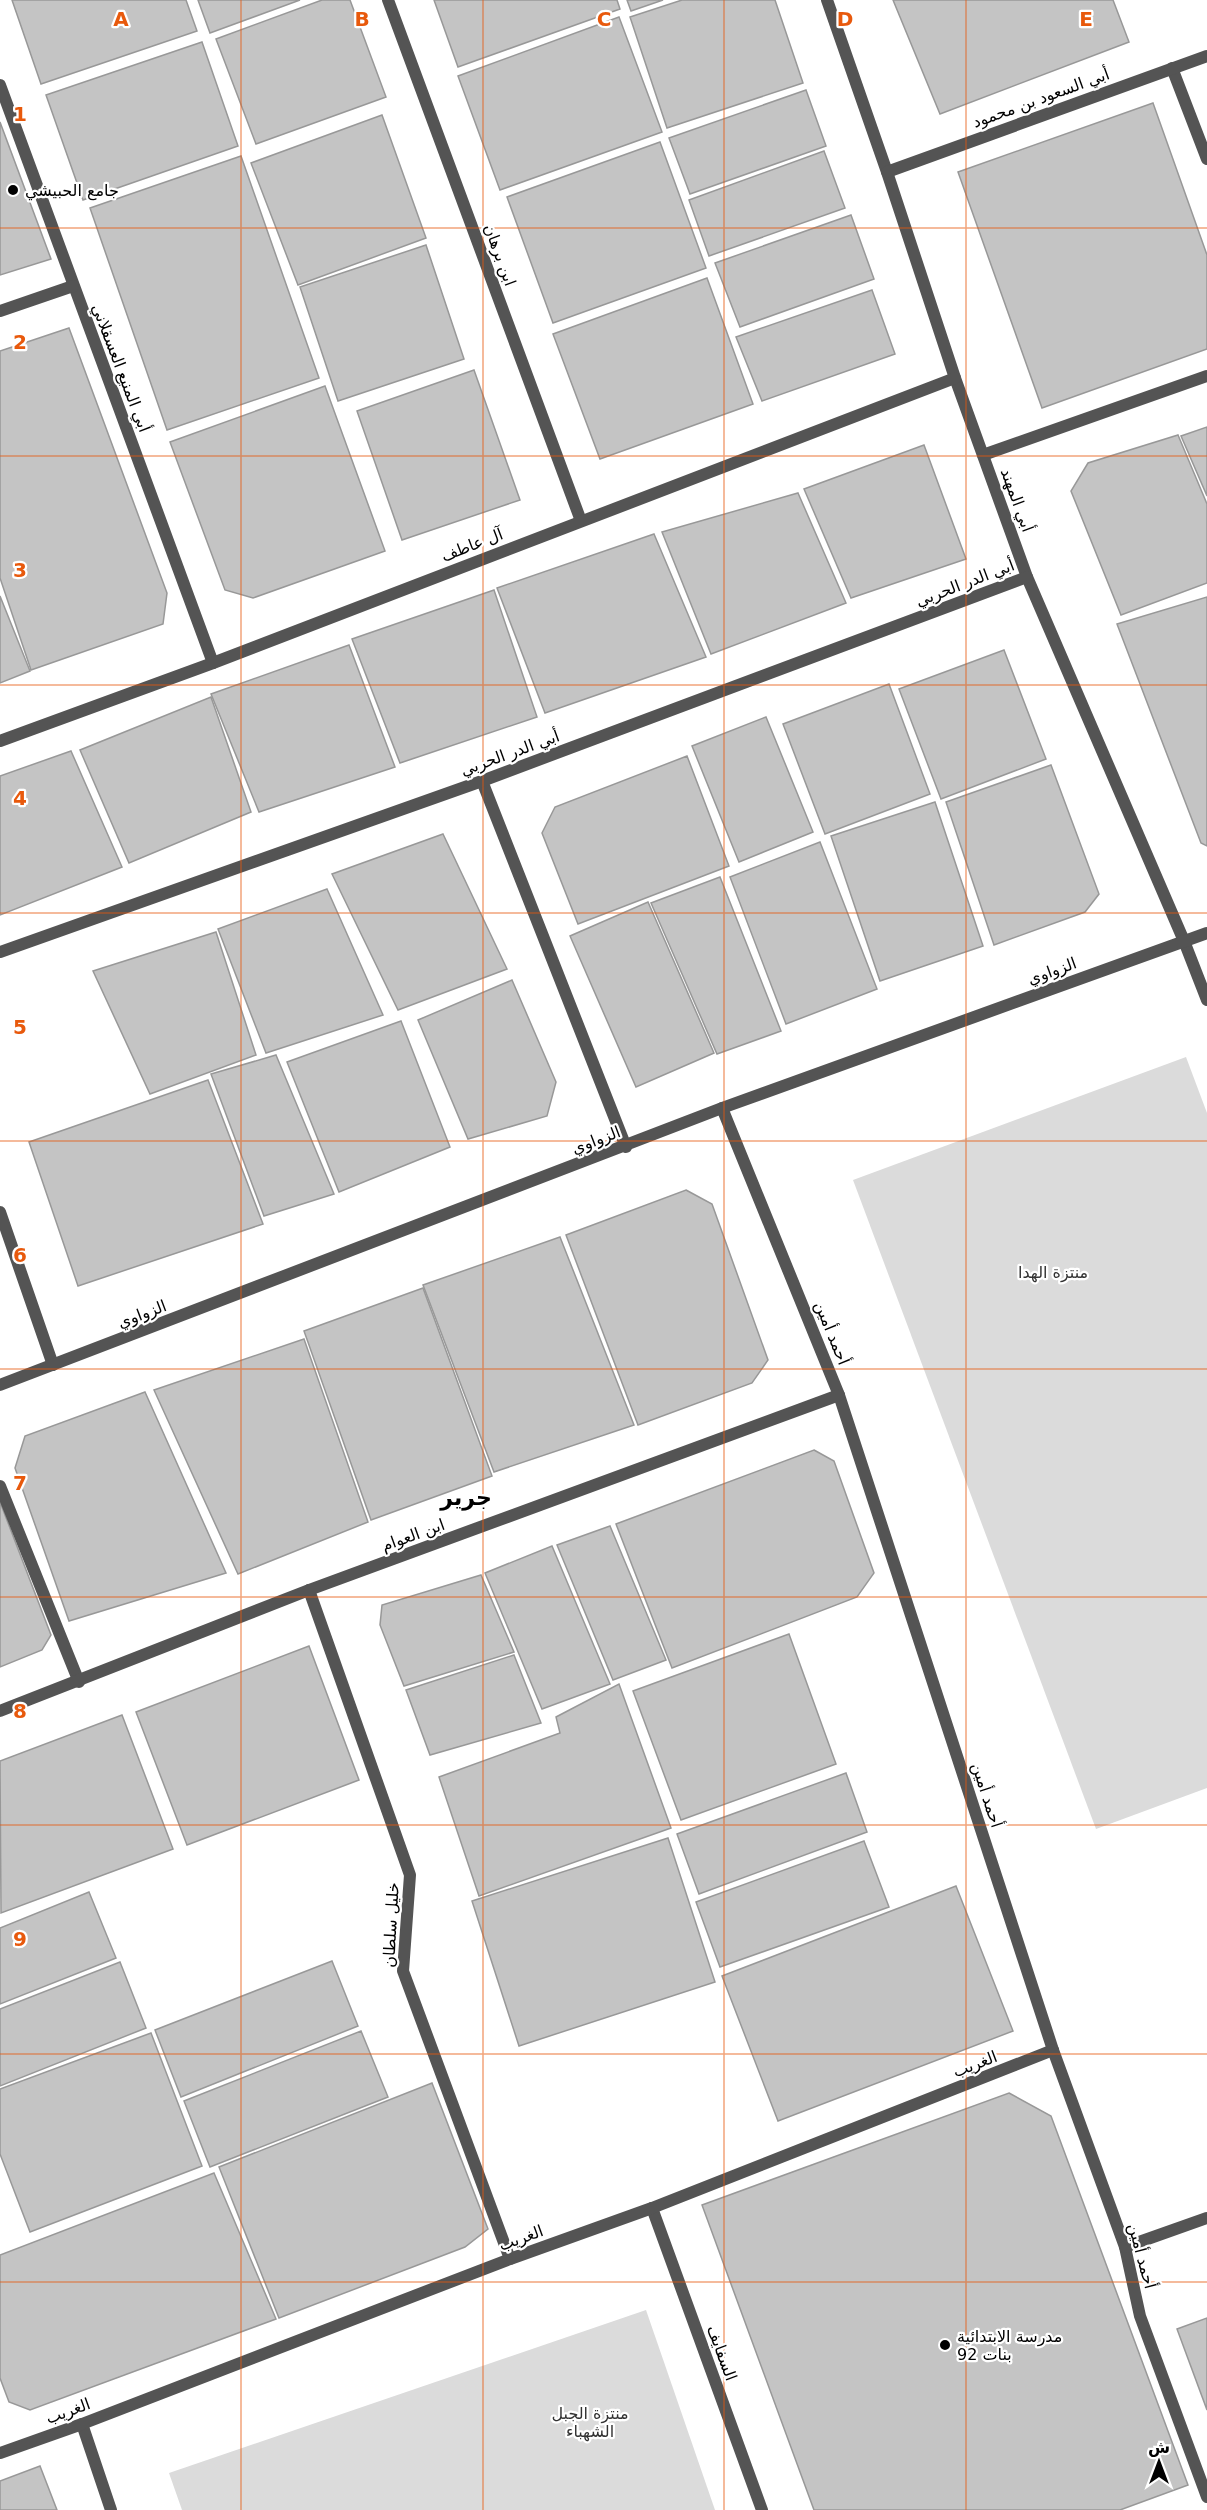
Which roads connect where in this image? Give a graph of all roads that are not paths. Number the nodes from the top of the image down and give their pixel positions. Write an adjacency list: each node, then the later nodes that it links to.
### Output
1 (388, 0): 13 (street, ابن برهان)
2 (827, 0): 7 (street, أبي المهند)
3 (1207, 56): 4 (street, أبي السعود بن محمود)
4 (1172, 68): 6 (street); 7 (street, أبي السعود بن محمود)
5 (0, 85): 8 (street, أبي المنيع العسقلاني)
6 (1207, 159)
7 (887, 172): 11 (street, أبي المهند)
8 (73, 286): 9 (street); 15 (street, أبي المنيع العسقلاني)
9 (0, 311)
10 (1207, 376): 12 (street)
11 (955, 378): 12 (street, أبي المهند); 13 (street, آل عاطف)
12 (983, 455): 14 (street, أبي المهند)
13 (581, 521): 15 (street, آل عاطف)
14 (1028, 577): 17 (street, أبي الدر الحربي); 19 (street, أبي المهند)
15 (213, 663): 16 (street, آل عاطف)
16 (0, 741)
17 (482, 781): 20 (street, أبي الدر الحربي); 23 (street)
18 (1207, 933): 19 (street, الزواوي)
19 (1184, 941): 21 (street, أبي المهند); 22 (street, الزواوي)
20 (0, 952)
21 (1207, 1000)
22 (722, 1108): 23 (street, الزواوي); 27 (street, أحمد أمين)
23 (626, 1147): 25 (street, الزواوي)
24 (0, 1212): 25 (street)
25 (53, 1365): 26 (street, الزواوي)
26 (0, 1386)
27 (839, 1395): 29 (street, ابن العوام); 32 (street, أحمد أمين)
28 (0, 1486): 30 (street)
29 (309, 1590): 30 (street, ابن العوام); 36 (street, خليل سلطان)
30 (79, 1682): 31 (street, ابن العوام)
31 (0, 1712)
32 (1053, 2050): 33 (street, الغريب); 35 (street, أحمد أمين)
33 (652, 2208): 36 (street, الغريب); 41 (street, السفايف)
34 (1207, 2218): 35 (street)
35 (1125, 2247): 39 (street, أحمد أمين)
36 (510, 2259): 37 (street, الغريب)
37 (82, 2424): 38 (street, الغريب); 40 (street)
38 (1, 2450)
39 (1207, 2497)
40 (111, 2510)
41 (762, 2510)

